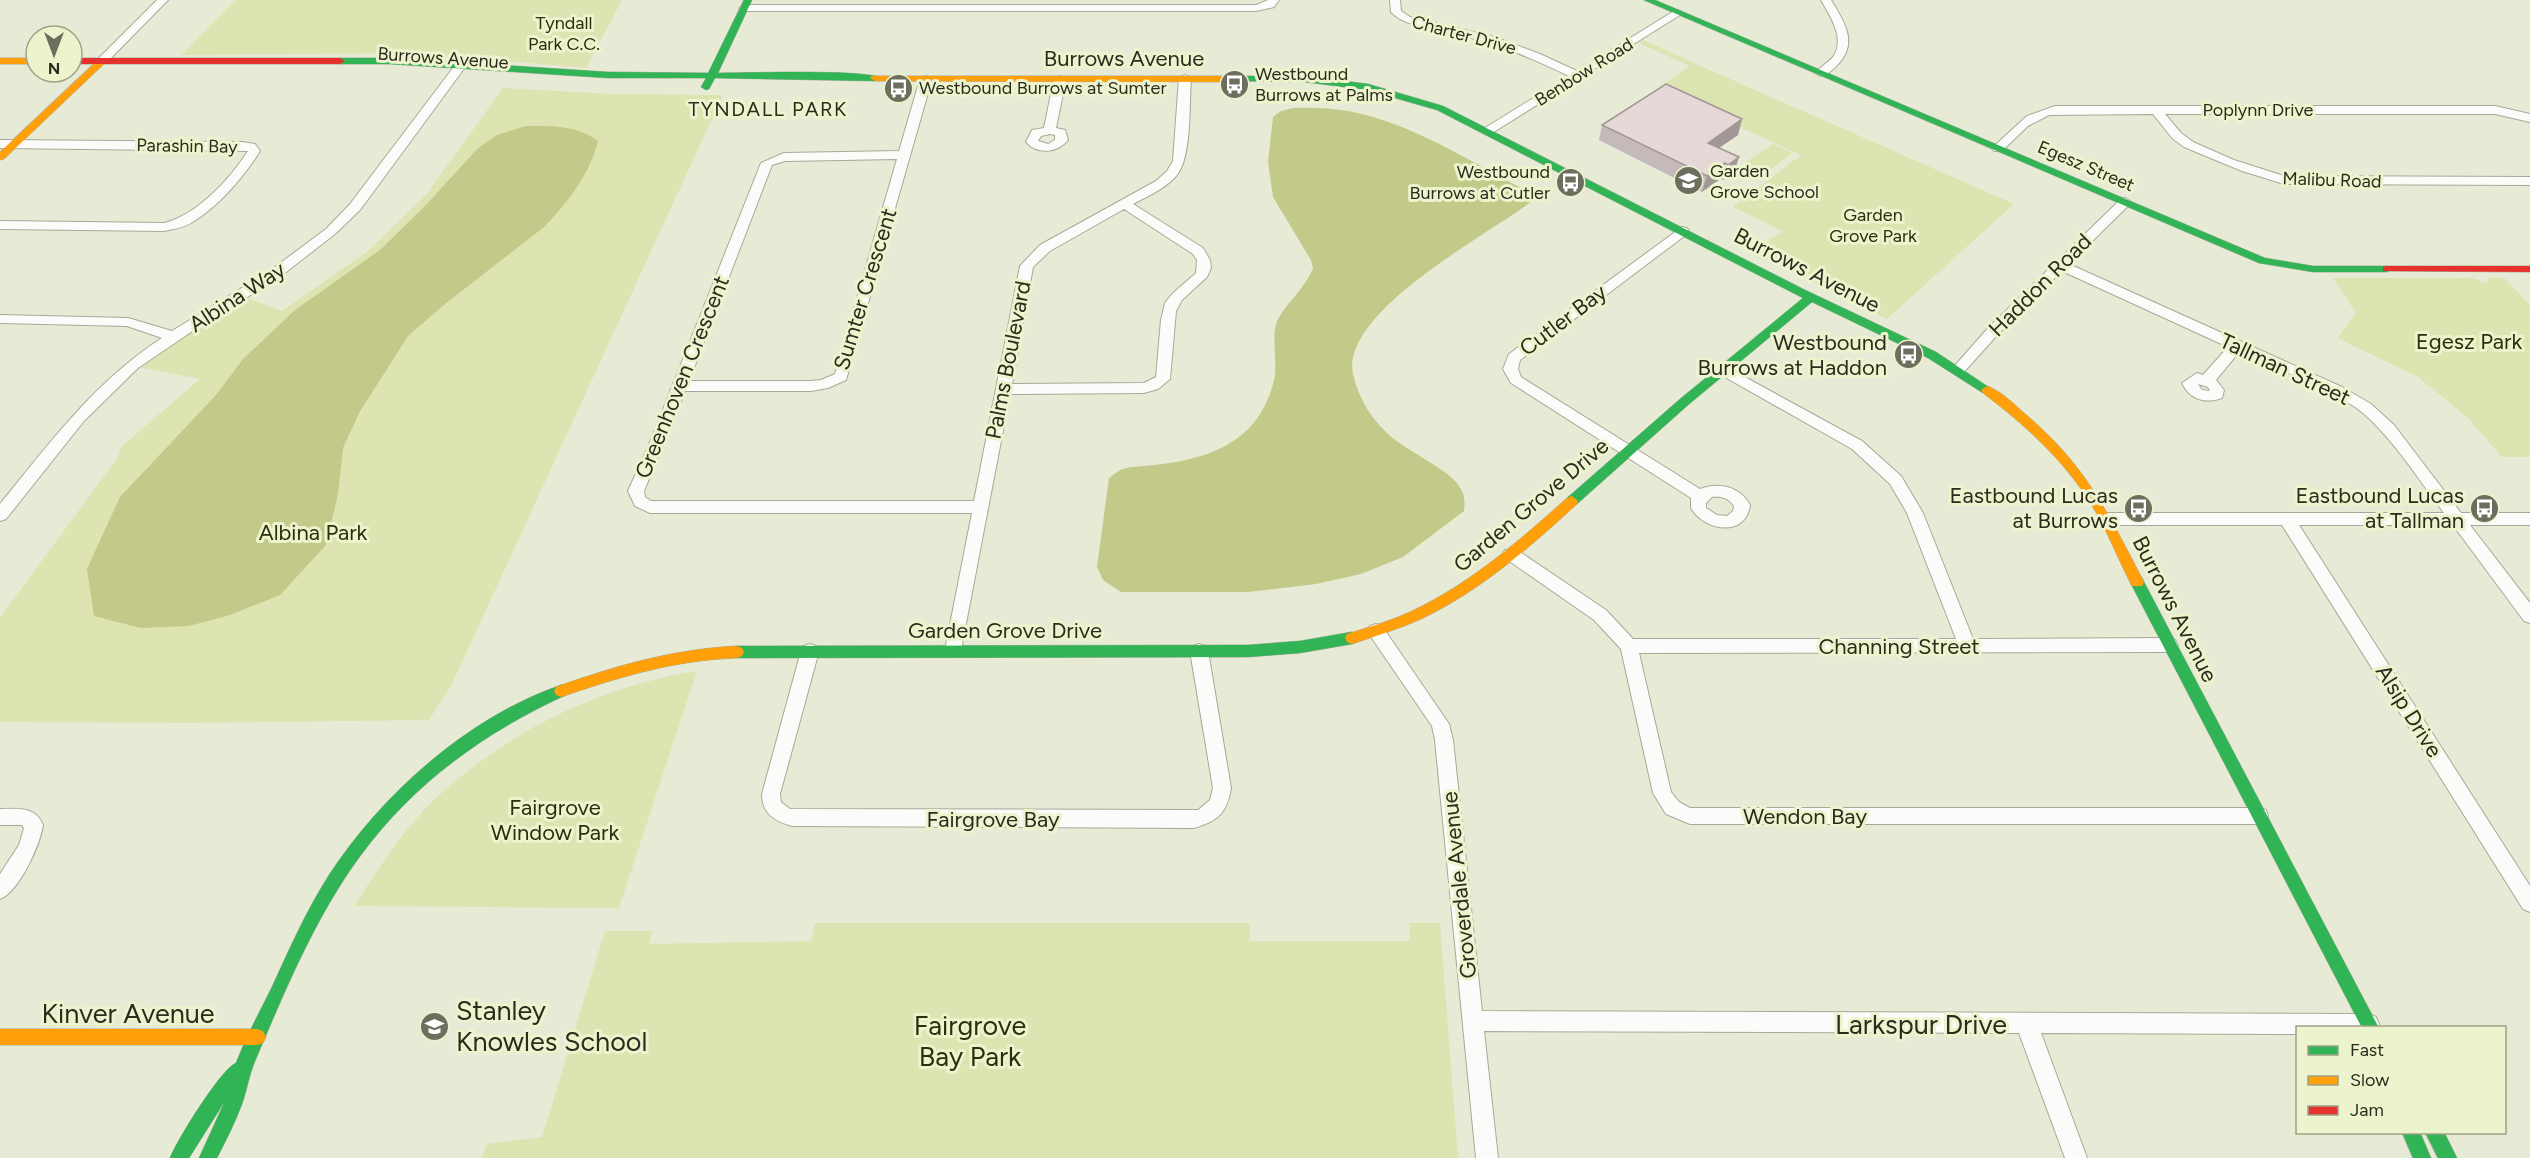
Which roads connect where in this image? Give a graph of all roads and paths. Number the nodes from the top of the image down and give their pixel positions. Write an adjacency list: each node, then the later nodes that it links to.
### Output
1 (163, 0): 13 (street)
2 (1274, 0): 8 (street)
3 (1395, 0): 20 (street, Charter Drive)
4 (1648, 0): 9 (street, Egesz Street)
5 (1826, 0): 19 (street)
6 (746, 4): 7 (street); 24 (street)
7 (1047, 4): 8 (street)
8 (1166, 4)
9 (1678, 13): 19 (street, Egesz Street); 20 (street, Benbow Road)
10 (0, 61): 11 (street)
11 (24, 61)
12 (84, 61): 13 (street, Burrows Avenue)
13 (102, 61): 17 (street); 18 (street, Burrows Avenue)
14 (0, 71): 15 (street)
15 (24, 71)
16 (84, 71): 17 (street, Burrows Avenue)
17 (90, 71): 18 (street, Burrows Avenue); 29 (street)
18 (456, 71): 24 (street, Burrows Avenue); 42 (street, Albina Way)
19 (1821, 73): 30 (street, Egesz Street)
20 (1577, 76): 28 (street, Benbow Road)
21 (1185, 78): 23 (street, Burrows Avenue); 28 (street, Burrows Avenue); 35 (street, Palms Boulevard)
22 (926, 79): 23 (street, Burrows Avenue); 24 (street, Burrows Avenue); 31 (street, Sumter Crescent)
23 (1060, 79): 27 (street)
24 (709, 81)
25 (2156, 110): 26 (street, Poplynn Drive); 30 (street, Poplynn Drive); 33 (street, Malibu Road)
26 (2530, 118)
27 (1050, 130)
28 (1489, 132): 37 (street, Burrows Avenue)
29 (7, 144): 32 (street); 36 (street, Parashin Bay)
30 (1998, 148): 34 (street, Egesz Street)
31 (905, 155): 47 (street, Greenhoven Crescent); 47 (street, Sumter Crescent)
32 (0, 157)
33 (2530, 182)
34 (2125, 202): 38 (street, Haddon Road); 39 (street, Egesz Street)
35 (1124, 204): 48 (street, Palms Boulevard); 48 (street)
36 (0, 225)
37 (1682, 231): 40 (street, Burrows Avenue); 49 (street, Cutler Bay)
38 (2060, 265): 43 (street, Tallman Street); 45 (street, Haddon Road)
39 (2530, 269)
40 (1811, 297): 44 (street, Garden Grove Drive); 45 (street, Burrows Avenue)
41 (2, 321): 42 (street)
42 (175, 336): 52 (street, Albina Way)
43 (2237, 346): 46 (street); 53 (street, Tallman Street)
44 (1721, 369): 49 (street, Garden Grove Drive); 62 (street)
45 (1958, 370): 54 (street, Burrows Avenue)
46 (2207, 380)
47 (679, 386): 51 (street, Greenhoven Crescent)
48 (1003, 389): 51 (street, Palms Boulevard)
49 (1628, 450): 50 (street); 57 (street, Garden Grove Drive)
50 (1700, 496)
51 (980, 507): 63 (street, Palms Boulevard)
52 (0, 515)
53 (2455, 518): 55 (street); 56 (street); 58 (street, Tallman Street)
54 (2104, 519): 55 (street); 60 (street, Burrows Avenue)
55 (2287, 519): 69 (street, Alsip Drive)
56 (2530, 519)
57 (1511, 554): 59 (street, Garden Grove Drive); 61 (street)
58 (2530, 616)
59 (1376, 631): 65 (street, Garden Grove Drive); 70 (street, Groverdale Avenue)
60 (2169, 645): 62 (street, Channing Street); 66 (street, Burrows Avenue)
61 (1629, 646): 62 (street, Channing Street); 66 (street, Wendon Bay)
62 (1968, 647)
63 (954, 650): 64 (street, Garden Grove Drive); 65 (street, Garden Grove Drive)
64 (810, 651): 65 (street, Fairgrove Bay); 74 (street, Garden Grove Drive)
65 (1198, 651)
66 (2259, 816): 72 (street, Burrows Avenue)
67 (0, 817): 68 (street)
68 (0, 890)
69 (2530, 903)
70 (1472, 1021): 71 (street, Larkspur Drive); 80 (street, Groverdale Avenue)
71 (2027, 1024): 72 (street, Larkspur Drive); 81 (street)
72 (2370, 1026)
73 (0, 1037): 74 (street, Kinver Avenue)
74 (257, 1037): 75 (street, Garden Grove Drive)
75 (246, 1060): 78 (street); 79 (street)
76 (2412, 1134): 82 (street)
77 (2435, 1134): 83 (street)
78 (178, 1158)
79 (208, 1158)
80 (1487, 1158)
81 (2076, 1158)
82 (2422, 1158)
83 (2448, 1158)

